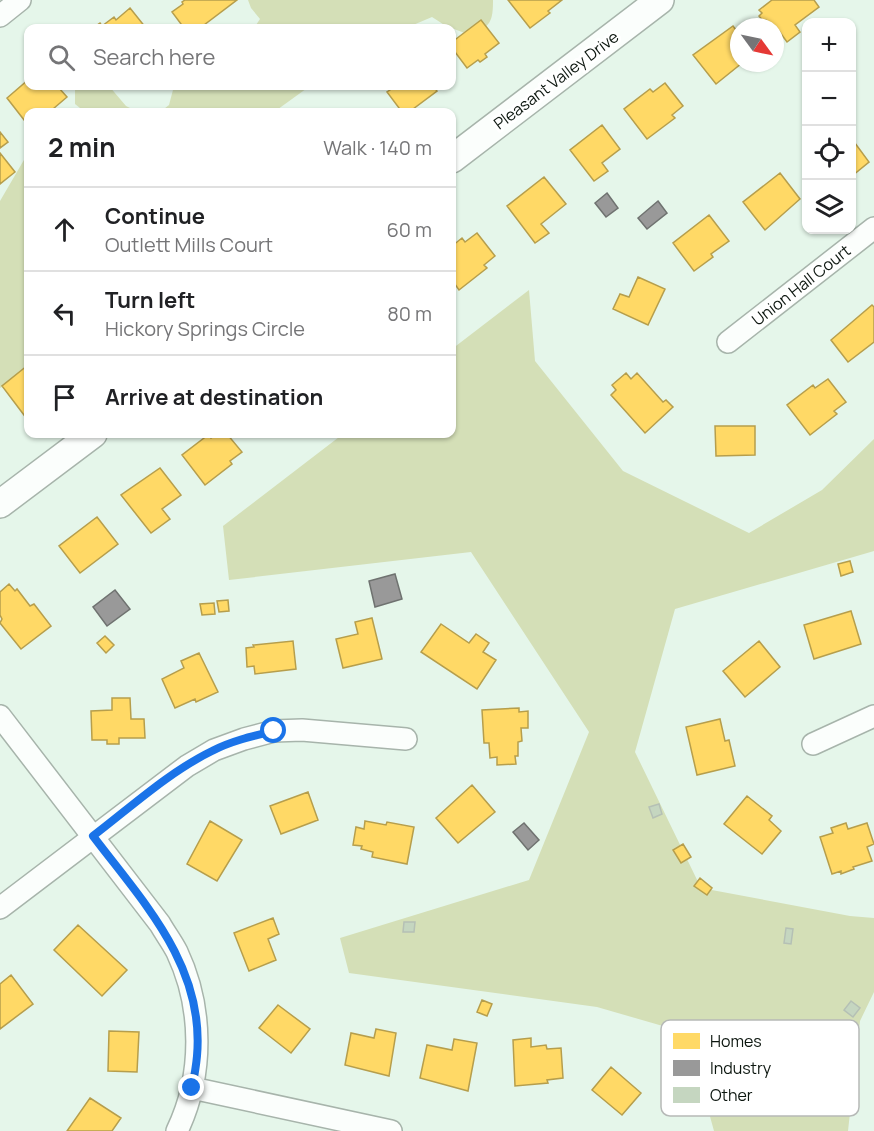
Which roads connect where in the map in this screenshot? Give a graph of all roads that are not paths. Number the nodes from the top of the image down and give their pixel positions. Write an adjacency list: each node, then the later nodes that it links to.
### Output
1 (20, 0): 3 (street)
2 (660, 0): 4 (street, Pleasant Valley Drive)
3 (0, 16)
4 (456, 156)
5 (874, 228): 6 (street, Union Hall Court)
6 (728, 342)
7 (88, 438): 8 (street)
8 (0, 504)
9 (0, 716): 13 (street)
10 (874, 716): 12 (street)
11 (406, 739): 13 (street)
12 (813, 744)
13 (93, 836): 14 (street); 15 (street)
14 (0, 908)
15 (192, 1088): 16 (street); 17 (street)
16 (177, 1131)
17 (391, 1131)

